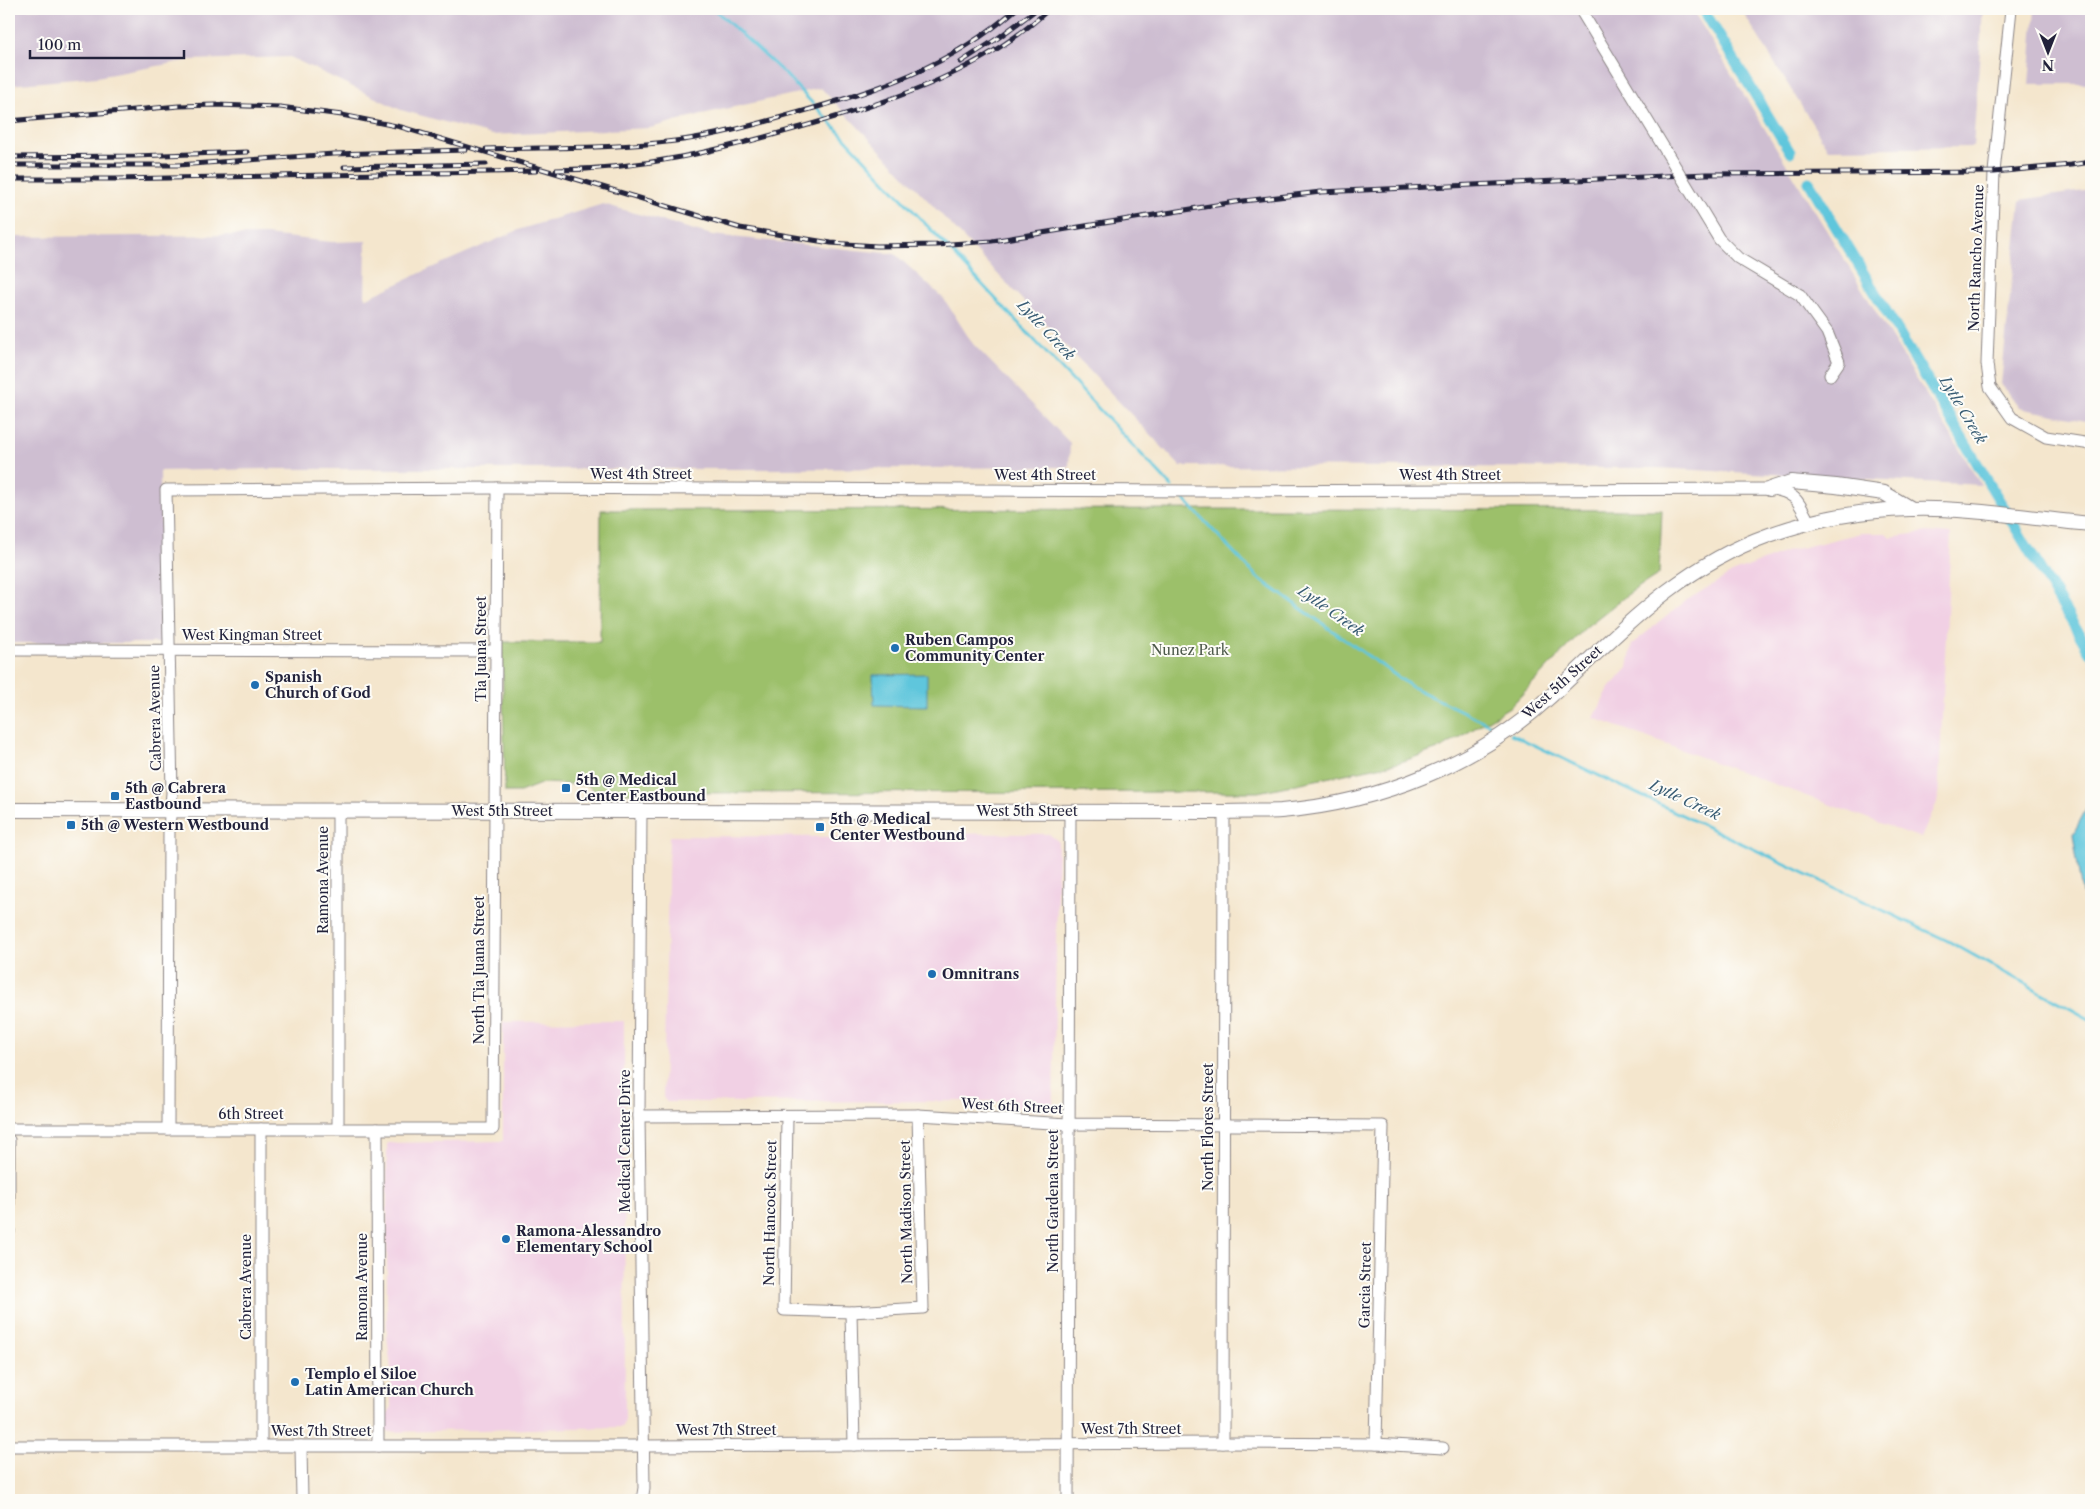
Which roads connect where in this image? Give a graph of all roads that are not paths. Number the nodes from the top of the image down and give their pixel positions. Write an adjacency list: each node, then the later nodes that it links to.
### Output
1 (1580, 9): 3 (street, bridge)
2 (2011, 9): 4 (street, North Rancho Avenue)
3 (1830, 375)
4 (2091, 444)
5 (320, 488): 6 (street, West 4th Street); 12 (street, Cabrera Avenue)
6 (497, 488): 7 (street, West 4th Street); 13 (street, Tia Juana Street)
7 (1770, 489): 8 (main road); 9 (street, West 4th Street)
8 (1911, 508): 9 (main road, West 5th Street); 10 (main road)
9 (1809, 522): 20 (main road, West 5th Street)
10 (2091, 524)
11 (9, 650): 12 (street, West Kingman Street)
12 (168, 650): 13 (street, West Kingman Street); 15 (street, Cabrera Avenue)
13 (496, 651): 17 (street, Tia Juana Street)
14 (9, 810): 15 (main road, West 5th Street)
15 (170, 810): 16 (main road, West 5th Street); 30 (street, Cabrera Avenue)
16 (338, 811): 17 (main road, West 5th Street); 28 (street, Ramona Avenue)
17 (495, 811): 18 (main road, West 5th Street); 32 (street, North Tia Juana Street)
18 (641, 811): 19 (main road, West 5th Street); 22 (street, Medical Center Drive)
19 (1070, 811): 20 (main road, West 5th Street); 24 (street, North Gardena Street)
20 (1224, 812): 25 (street, North Flores Street)
21 (918, 1115): 23 (street, West 6th Street); 24 (street, West 6th Street); 35 (street, North Madison Street)
22 (639, 1116): 23 (street, West 6th Street); 44 (street, Medical Center Drive)
23 (787, 1117): 35 (street, North Hancock Street)
24 (1068, 1124): 25 (street, West 6th Street); 38 (street, North Gardena Street)
25 (1223, 1125): 26 (street, West 6th Street); 36 (street, North Flores Street)
26 (1383, 1126): 39 (street, Garcia Street)
27 (9, 1128): 30 (street, 6th Street)
28 (338, 1128): 29 (street, 6th Street); 31 (street, 6th Street)
29 (377, 1128): 32 (street, 6th Street); 43 (street, Ramona Avenue)
30 (168, 1129): 31 (street, 6th Street)
31 (261, 1129): 41 (street, Cabrera Avenue)
32 (493, 1129)
33 (9, 1140): 34 (street)
34 (9, 1232)
35 (851, 1312): 37 (street)
36 (1224, 1443): 38 (street, West 7th Street); 39 (street, West 7th Street)
37 (854, 1444): 38 (street, West 7th Street); 44 (street, West 7th Street)
38 (1068, 1444): 48 (street, North Gardena Street)
39 (1376, 1444): 45 (street, West 7th Street)
40 (9, 1446): 41 (street, West 7th Street)
41 (262, 1446): 42 (street, West 7th Street)
42 (301, 1446): 43 (street, West 7th Street); 46 (street)
43 (378, 1446): 44 (street, West 7th Street)
44 (643, 1446): 47 (street, Medical Center Drive)
45 (1443, 1448)
46 (302, 1500)
47 (642, 1500)
48 (1068, 1500)

